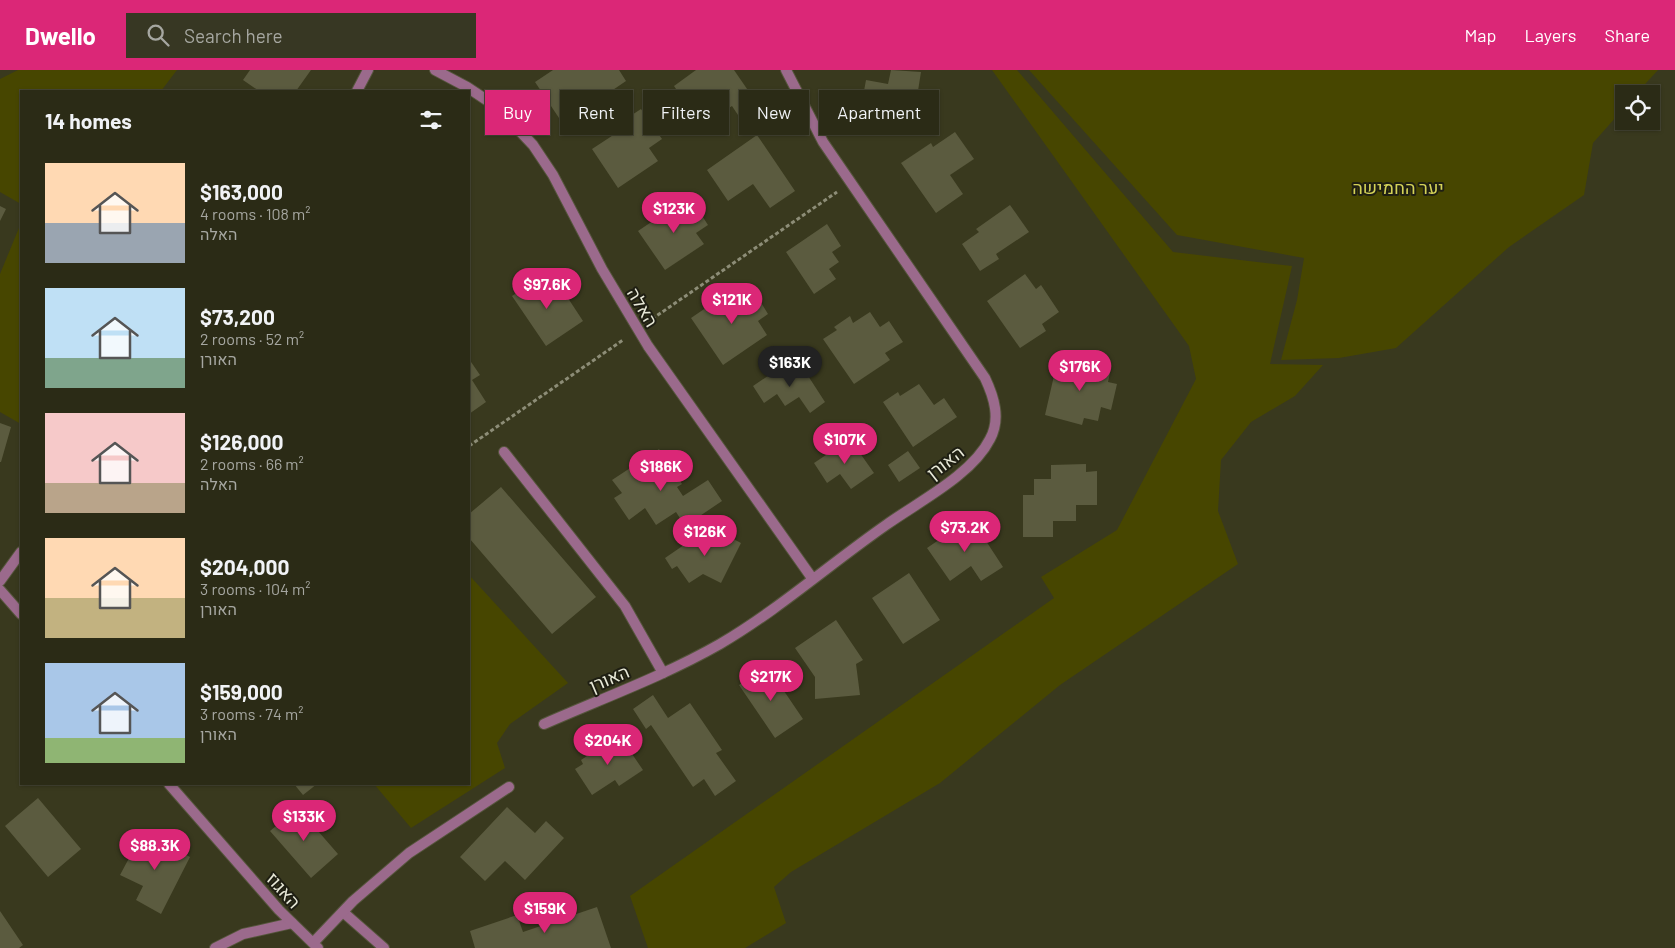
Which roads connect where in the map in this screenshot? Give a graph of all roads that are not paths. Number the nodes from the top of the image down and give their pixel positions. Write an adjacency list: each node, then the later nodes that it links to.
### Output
1 (368, 70): 4 (street)
2 (435, 70): 7 (street, האלה)
3 (786, 70): 7 (street, האורן)
4 (358, 90)
5 (504, 452): 11 (street)
6 (20, 553): 8 (street)
7 (812, 578): 11 (street, האורן)
8 (0, 581)
9 (0, 590): 10 (street)
10 (20, 613)
11 (663, 673): 12 (street, האורן)
12 (544, 724)
13 (170, 785): 16 (street, האגוז)
14 (509, 787): 15 (street)
15 (343, 912): 17 (street); 19 (street)
16 (292, 923): 17 (street, האגוז); 18 (street)
17 (315, 946)
18 (215, 948)
19 (384, 948)

